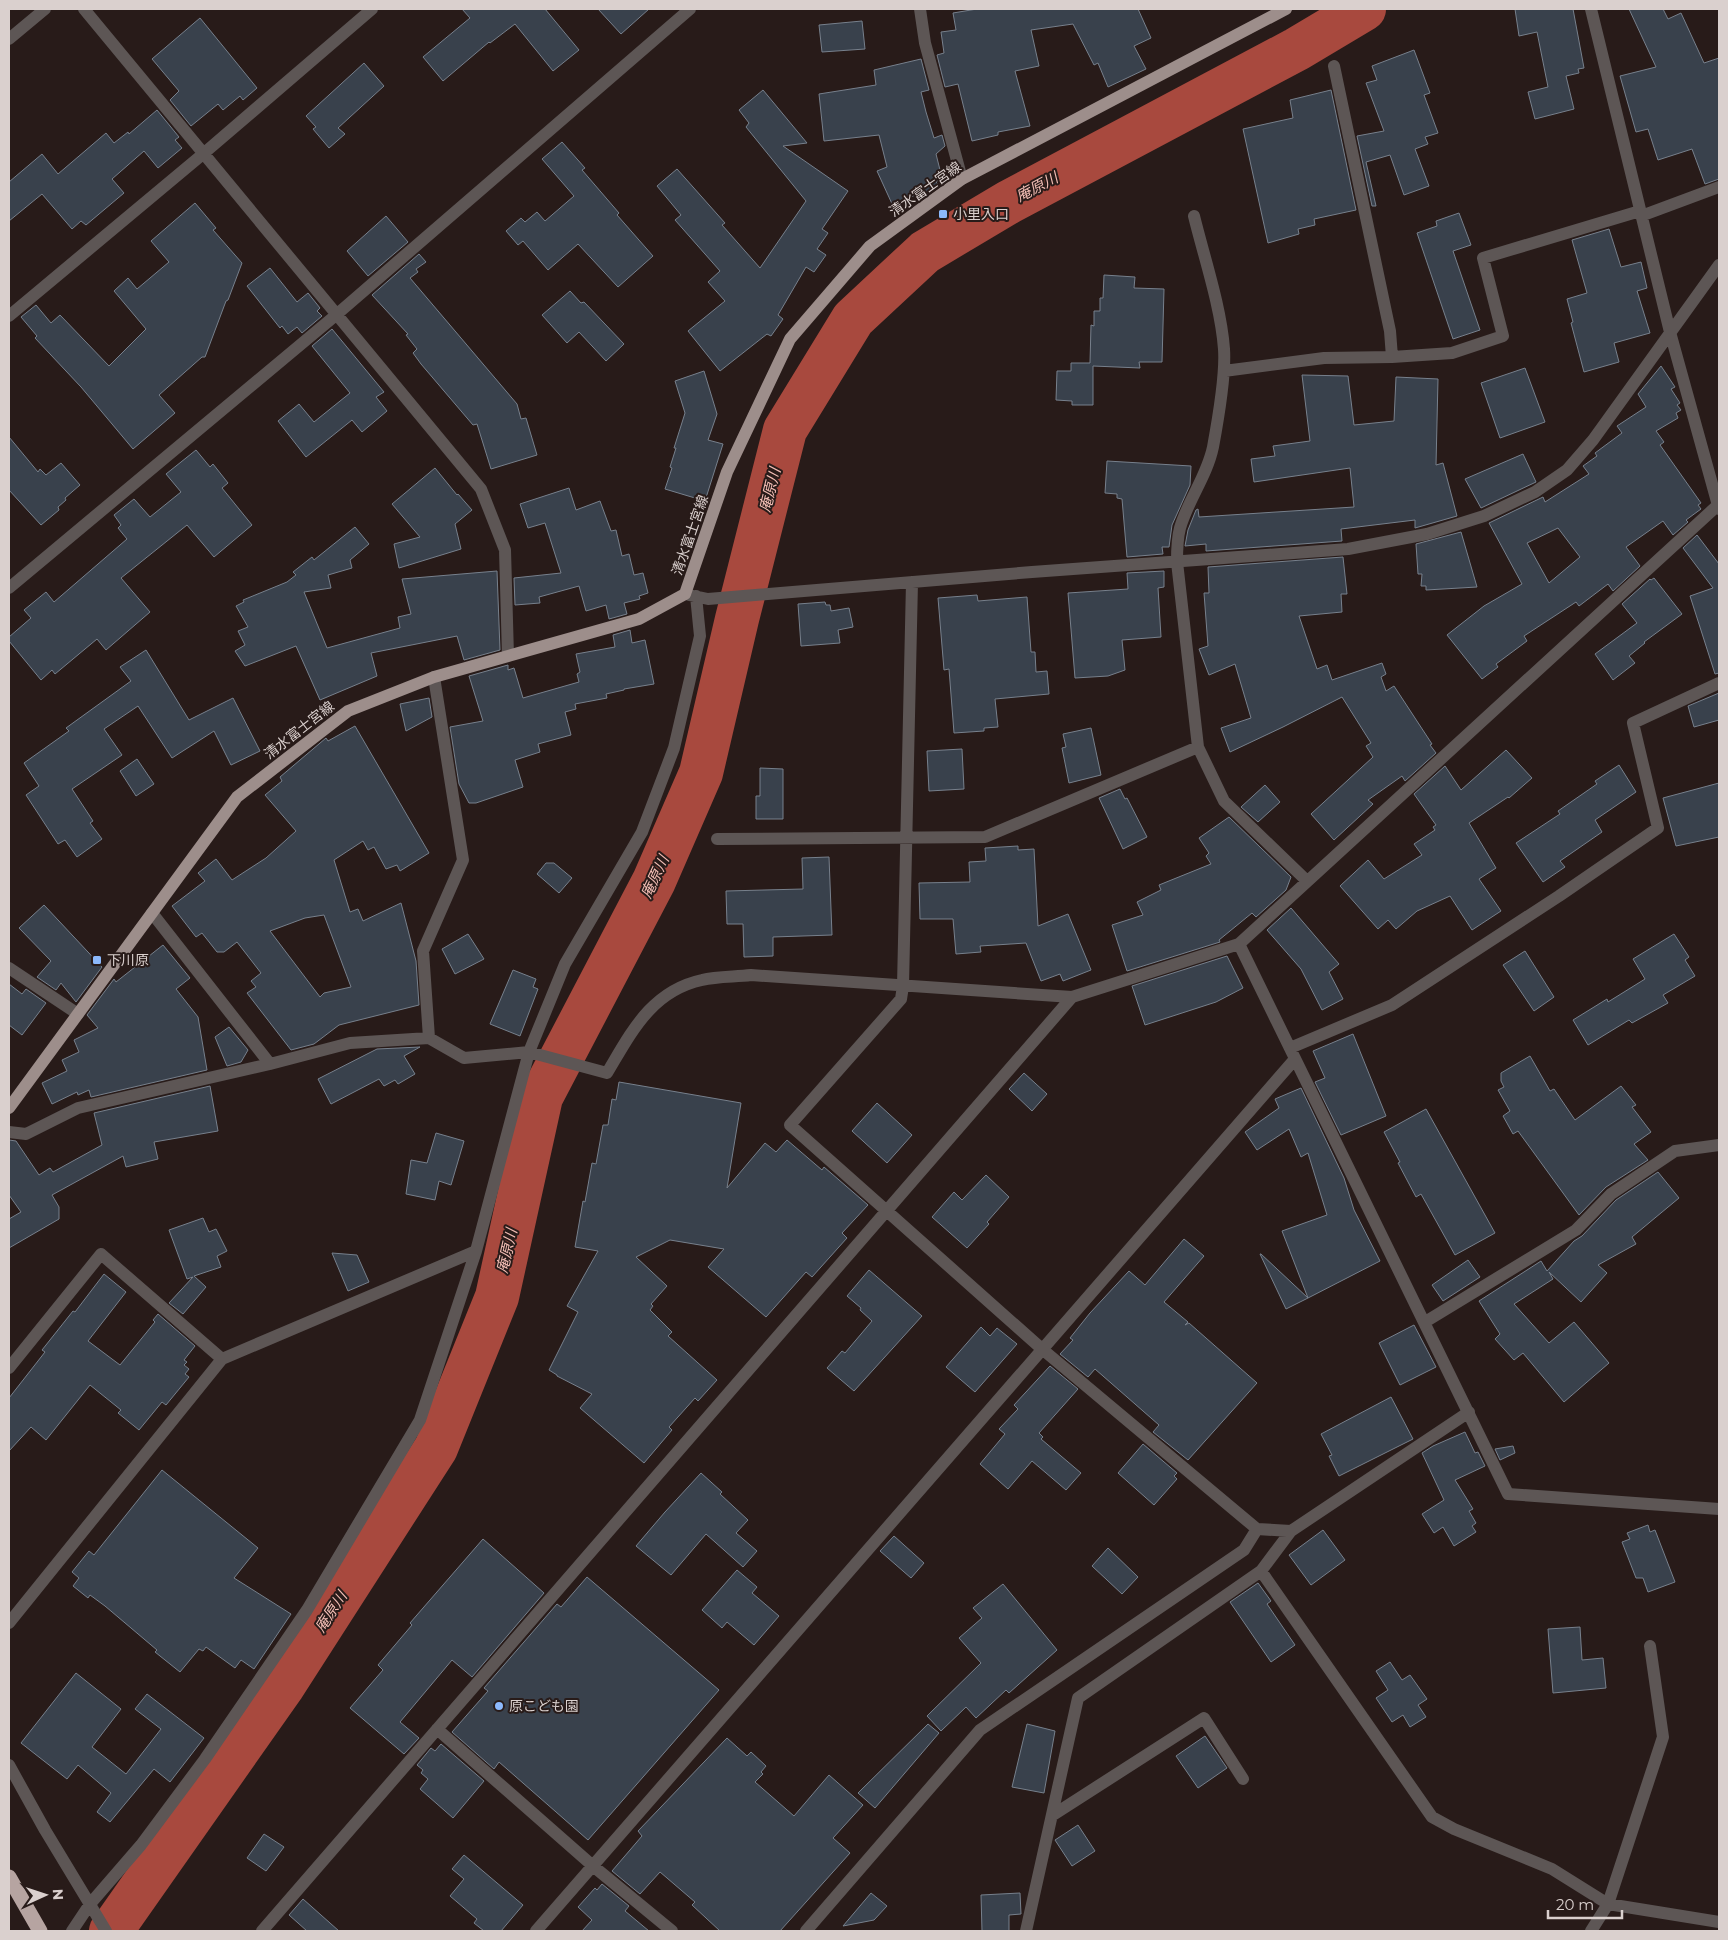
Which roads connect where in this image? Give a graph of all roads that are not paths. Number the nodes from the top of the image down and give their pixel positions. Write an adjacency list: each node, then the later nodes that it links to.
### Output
1 (45, 9): 8 (street)
2 (84, 9): 10 (street)
3 (372, 9): 10 (street)
4 (690, 9): 16 (street)
5 (920, 9): 11 (street)
6 (1286, 9): 11 (main road, 清水富士宮線)
7 (1591, 9): 13 (street)
8 (9, 39)
9 (1334, 66): 19 (street)
10 (203, 154): 16 (street); 17 (street)
11 (962, 180): 25 (main road, 清水富士宮線)
12 (1719, 187): 13 (street)
13 (1641, 214): 18 (street); 19 (street)
14 (1194, 216): 20 (street)
15 (1719, 265): 18 (street)
16 (336, 315): 24 (street); 26 (street)
17 (9, 316)
18 (1670, 332): 21 (street); 22 (street)
19 (1392, 357): 20 (street)
20 (1224, 372): 22 (street)
21 (1719, 507): 32 (street)
22 (1177, 562): 23 (street); 29 (street)
23 (912, 582): 25 (street); 30 (street)
24 (9, 588)
25 (697, 596): 26 (main road, 清水富士宮線); 40 (street)
26 (508, 656): 27 (main road, 清水富士宮線)
27 (434, 677): 33 (main road, 清水富士宮線); 39 (street)
28 (1719, 683): 41 (street)
29 (1198, 747): 30 (street); 32 (street)
30 (906, 837): 31 (street); 36 (street)
31 (717, 839)
32 (1308, 881): 34 (street)
33 (152, 913): 38 (main road, 清水富士宮線); 42 (street)
34 (1238, 944): 37 (street); 41 (street)
35 (9, 968): 38 (street)
36 (904, 986): 37 (street); 40 (street); 46 (street)
37 (1072, 997): 46 (street)
38 (78, 1014): 43 (main road, 清水富士宮線)
39 (429, 1038): 40 (street); 42 (street)
40 (529, 1052): 47 (street)
41 (1293, 1053): 48 (street); 49 (street)
42 (270, 1064): 44 (street)
43 (9, 1108)
44 (9, 1132)
45 (1719, 1145): 48 (street)
46 (886, 1211): 49 (street); 59 (street)
47 (476, 1251): 50 (street); 66 (street)
48 (1425, 1322): 52 (street)
49 (1042, 1348): 54 (street); 63 (street)
50 (222, 1359): 51 (street); 57 (street)
51 (9, 1368)
52 (1469, 1412): 53 (street); 55 (street)
53 (1719, 1510)
54 (1257, 1529): 55 (street); 74 (street)
55 (1291, 1531): 56 (street)
56 (1261, 1571): 62 (street); 65 (street)
57 (9, 1623)
58 (1650, 1646): 65 (street)
59 (437, 1729): 63 (street); 71 (street)
60 (9, 1764): 66 (street)
61 (1243, 1779): 62 (street)
62 (1053, 1815): 75 (street)
63 (593, 1866): 72 (street); 73 (street)
64 (9, 1877): 68 (highway)
65 (1608, 1904): 67 (street); 76 (street)
66 (93, 1909): 69 (street); 70 (street)
67 (1719, 1922)
68 (40, 1931)
69 (72, 1931)
70 (106, 1931)
71 (262, 1931)
72 (536, 1931)
73 (672, 1931)
74 (806, 1931)
75 (1026, 1931)
76 (1591, 1931)

